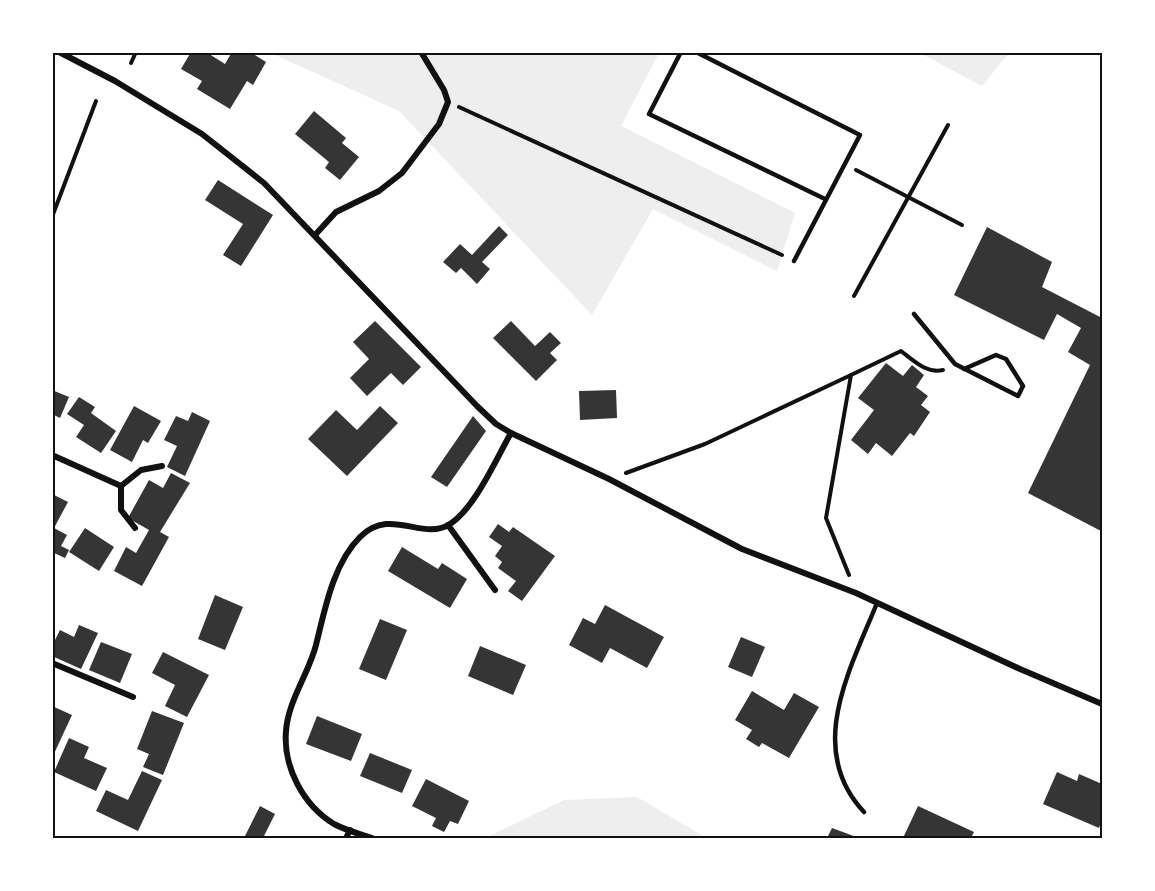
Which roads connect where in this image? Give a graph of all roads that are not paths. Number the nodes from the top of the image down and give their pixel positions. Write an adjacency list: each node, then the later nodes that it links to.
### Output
1 (59, 52): 6 (street)
2 (421, 52): 6 (street)
3 (681, 52): 5 (lane)
4 (696, 52): 5 (lane)
5 (825, 199): 7 (lane)
6 (315, 235): 10 (street)
7 (794, 261)
8 (914, 314): 9 (lane)
9 (964, 369): 9 (lane)
10 (511, 433): 14 (street); 17 (street)
11 (52, 455): 13 (street)
12 (162, 466): 13 (street)
13 (121, 486): 15 (street)
14 (448, 525): 16 (street); 22 (street)
15 (135, 528)
16 (495, 590)
17 (877, 603): 20 (street); 21 (lane)
18 (52, 663): 19 (street)
19 (133, 697)
20 (1102, 704)
21 (864, 812)
22 (350, 830): 23 (street); 24 (street)
23 (346, 838)
24 (372, 838)

